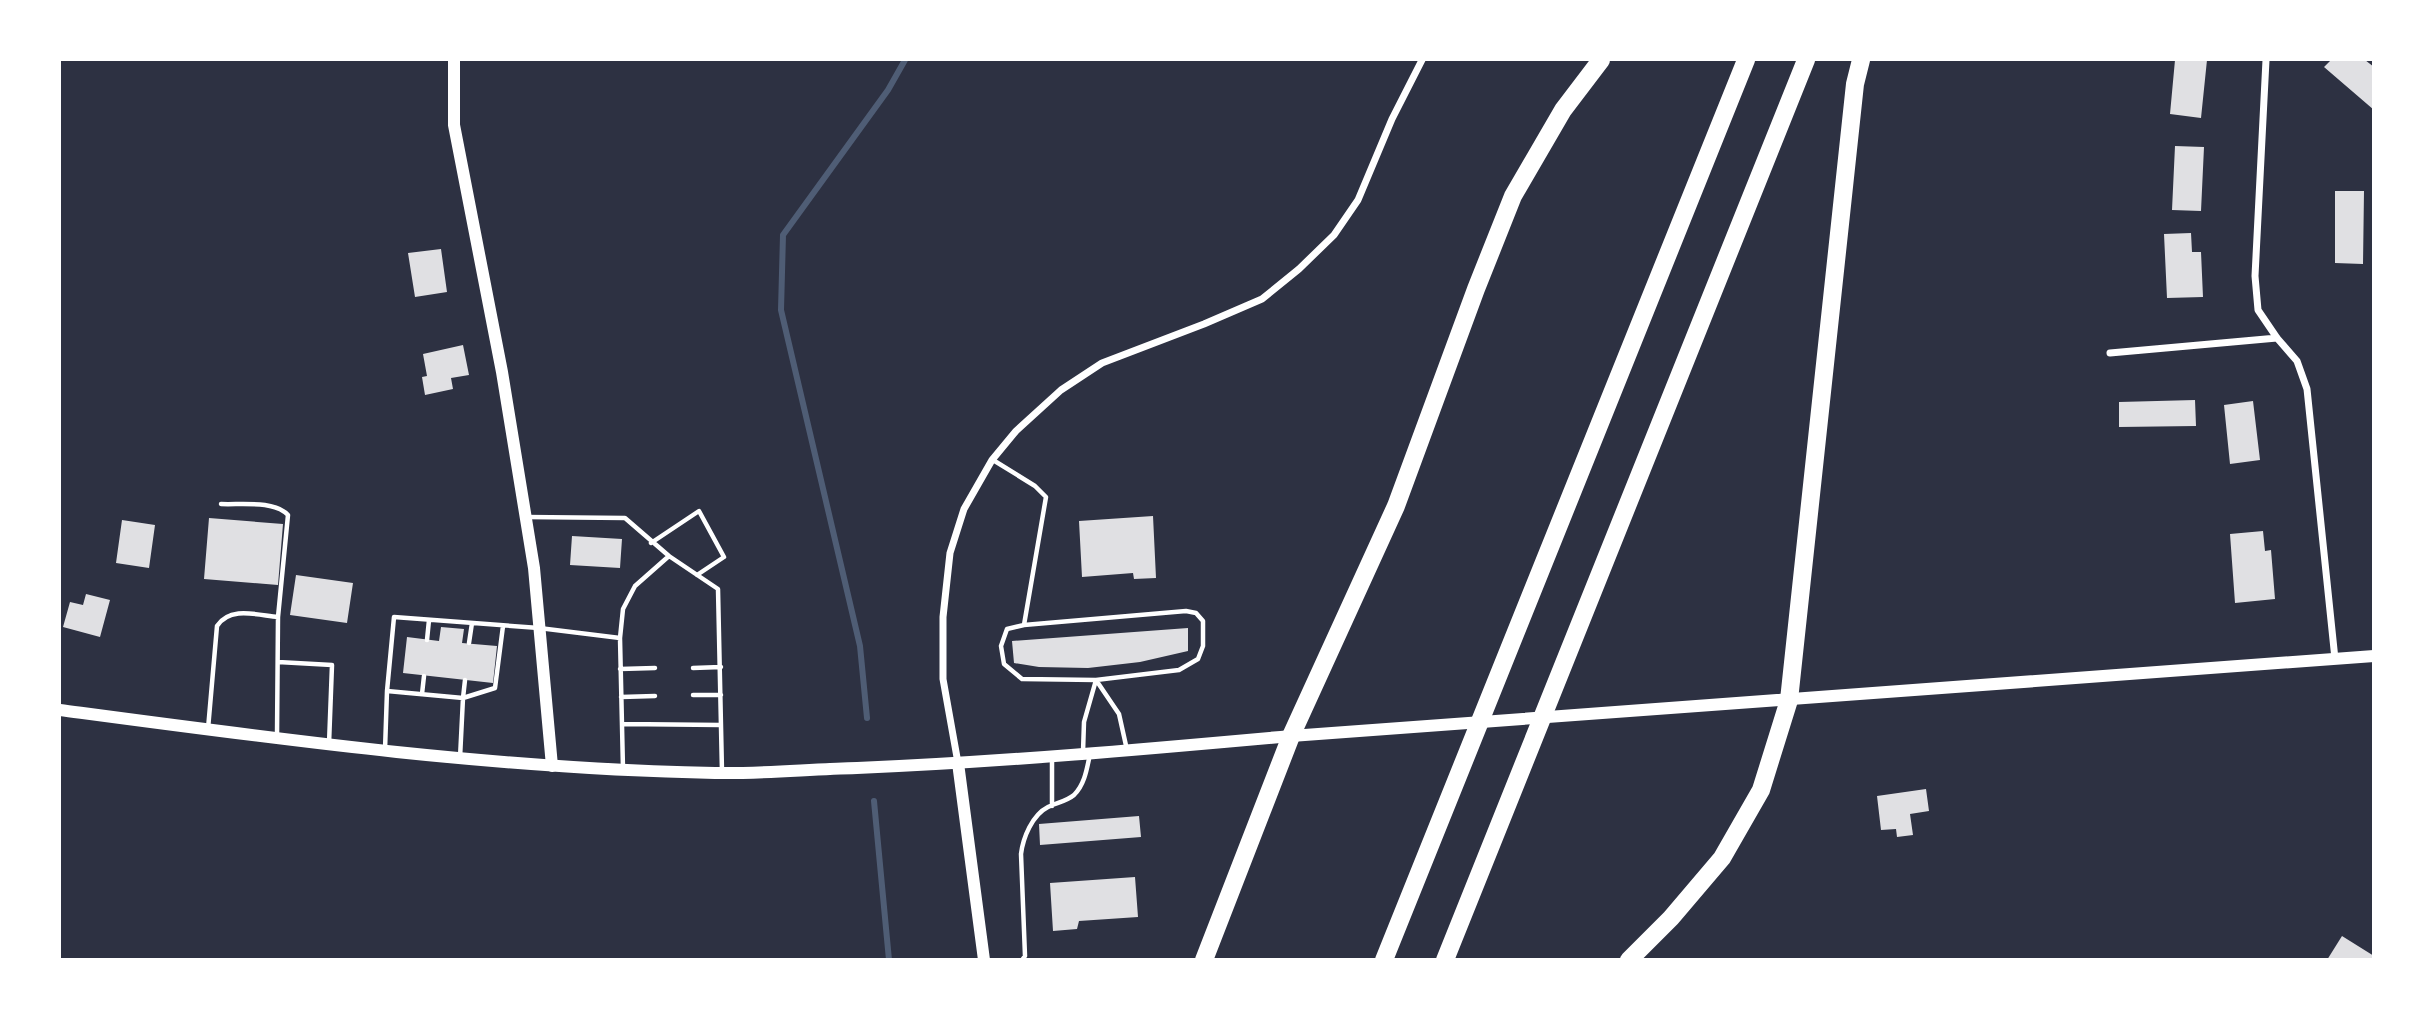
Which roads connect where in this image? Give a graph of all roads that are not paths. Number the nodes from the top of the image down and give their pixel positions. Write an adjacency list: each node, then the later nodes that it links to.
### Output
1 (454, 60): 12 (main road)
2 (1422, 60): 10 (street)
3 (1601, 60): 47 (highway)
4 (1746, 60): 63 (highway)
5 (1806, 60): 64 (highway)
6 (1861, 60): 42 (highway)
7 (2266, 60): 8 (street)
8 (2277, 338): 9 (street); 26 (street)
9 (2110, 353)
10 (992, 460): 19 (lane); 55 (street)
11 (221, 504): 16 (lane)
12 (526, 517): 13 (lane); 21 (main road)
13 (651, 543): 14 (lane); 15 (lane)
14 (669, 556): 15 (lane); 22 (lane)
15 (697, 575): 28 (lane)
16 (278, 617): 27 (lane); 46 (lane)
17 (429, 620): 18 (lane); 23 (lane); 35 (lane)
18 (472, 623): 20 (lane); 24 (lane)
19 (1024, 625): 34 (lane); 34 (lane)
20 (503, 626): 21 (lane); 41 (lane)
21 (539, 628): 22 (lane); 56 (main road)
22 (620, 638): 31 (lane)
23 (427, 640)
24 (469, 643)
25 (2374, 656): 26 (main road)
26 (2335, 659): 42 (main road)
27 (278, 662): 48 (lane); 49 (lane)
28 (721, 667): 30 (lane); 38 (lane)
29 (655, 668): 31 (lane)
30 (693, 668)
31 (620, 669): 40 (lane)
32 (424, 676): 36 (lane)
33 (465, 680): 41 (lane)
34 (1096, 680): 51 (lane); 52 (lane)
35 (387, 691): 36 (lane); 50 (lane)
36 (422, 694): 41 (lane)
37 (693, 695): 38 (lane)
38 (721, 695): 45 (lane)
39 (655, 696): 40 (lane)
40 (621, 697): 44 (lane)
41 (463, 698): 54 (lane)
42 (1789, 700): 47 (main road); 65 (highway)
43 (60, 710): 46 (main road)
44 (623, 724): 45 (lane); 57 (lane)
45 (721, 725): 58 (lane)
46 (208, 730): 48 (main road)
47 (1291, 736): 51 (main road); 62 (highway)
48 (277, 737): 49 (main road)
49 (329, 744): 50 (main road)
50 (385, 751): 54 (main road)
51 (1127, 751): 52 (main road)
52 (1087, 753): 53 (main road); 59 (lane)
53 (1052, 755): 55 (main road); 59 (lane)
54 (460, 758): 56 (main road)
55 (958, 764): 58 (main road); 60 (main road)
56 (552, 766): 57 (main road)
57 (623, 769): 58 (main road)
58 (722, 773)
59 (1052, 806): 61 (lane)
60 (984, 960)
61 (1022, 960)
62 (1204, 960)
63 (1384, 960)
64 (1445, 960)
65 (1629, 960)

